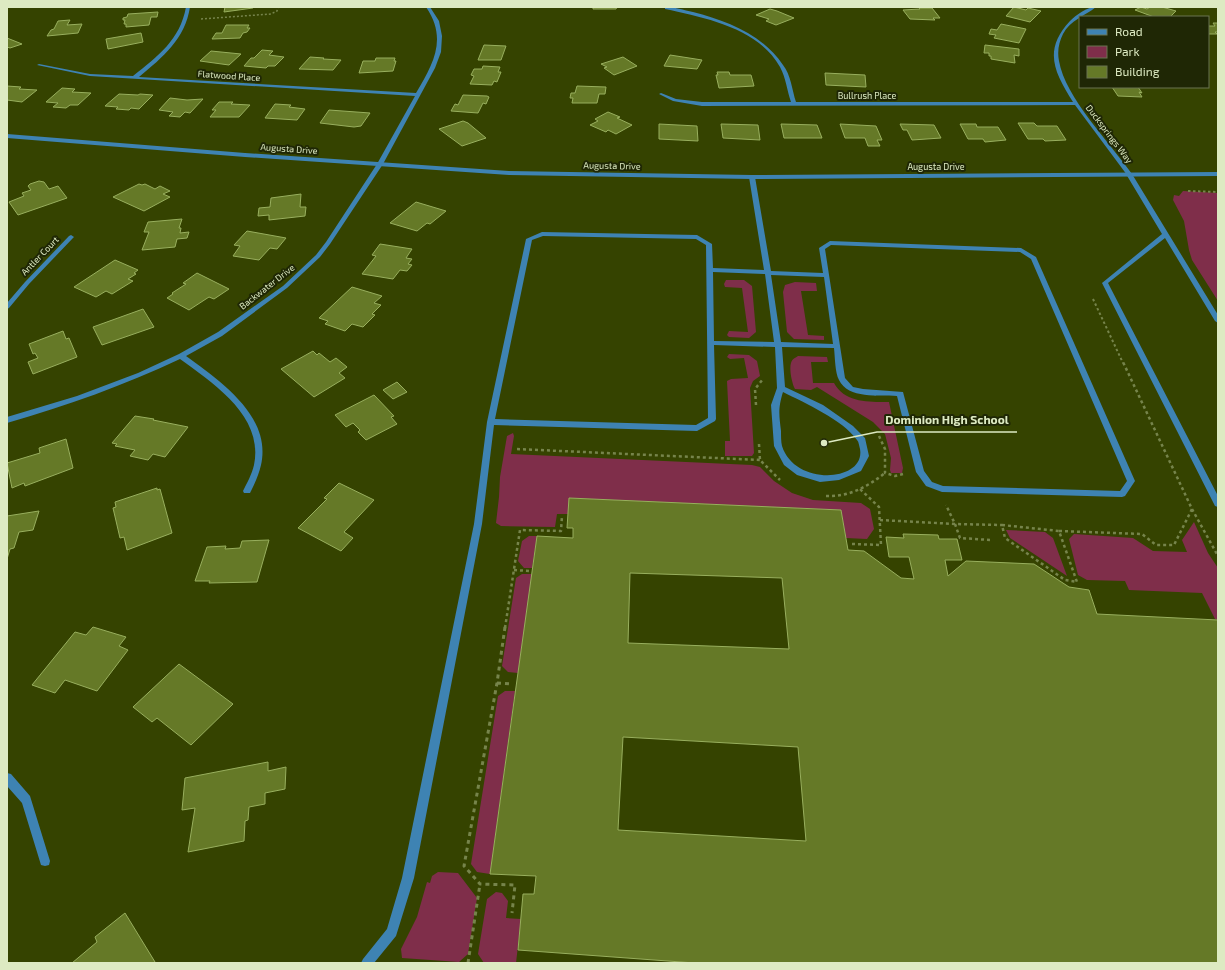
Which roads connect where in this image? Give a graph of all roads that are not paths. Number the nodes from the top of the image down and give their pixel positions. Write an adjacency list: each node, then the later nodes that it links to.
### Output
1 (188, 7): 8 (street)
2 (428, 7): 10 (street, Backwater Drive)
3 (1094, 7): 5 (street, Ducksprings Way)
4 (667, 8): 12 (street)
5 (1080, 16)
6 (1079, 17): 11 (street, Ducksprings Way)
7 (39, 65): 8 (street, Flatwood Place)
8 (135, 77): 10 (street, Flatwood Place)
9 (660, 94): 12 (street, Bullrush Place)
10 (418, 95): 14 (street, Backwater Drive)
11 (1076, 103): 12 (street, Bullrush Place); 15 (street, Ducksprings Way)
12 (794, 104)
13 (7, 136): 14 (street, Augusta Drive)
14 (380, 164): 17 (street, Augusta Drive); 28 (street, Backwater Drive)
15 (1129, 174): 16 (street, Augusta Drive); 17 (street, Augusta Drive); 18 (street, Ducksprings Way)
16 (1218, 174)
17 (752, 177): 21 (street)
18 (1165, 235): 24 (street, Ducksprings Way); 33 (street)
19 (71, 237): 23 (street, Antler Court)
20 (710, 270): 21 (street); 25 (street); 31 (street)
21 (768, 273): 22 (street); 26 (street)
22 (827, 275): 27 (street); 27 (street)
23 (7, 307)
24 (1218, 321)
25 (711, 343): 26 (street); 31 (street)
26 (778, 345): 27 (street); 29 (street)
27 (838, 346)
28 (182, 356): 30 (street, Backwater Drive); 32 (street)
29 (781, 388): 29 (street)
30 (7, 420)
31 (491, 422): 36 (street)
32 (247, 491)
33 (1218, 504)
34 (7, 778): 35 (street)
35 (45, 862)
36 (368, 963)

